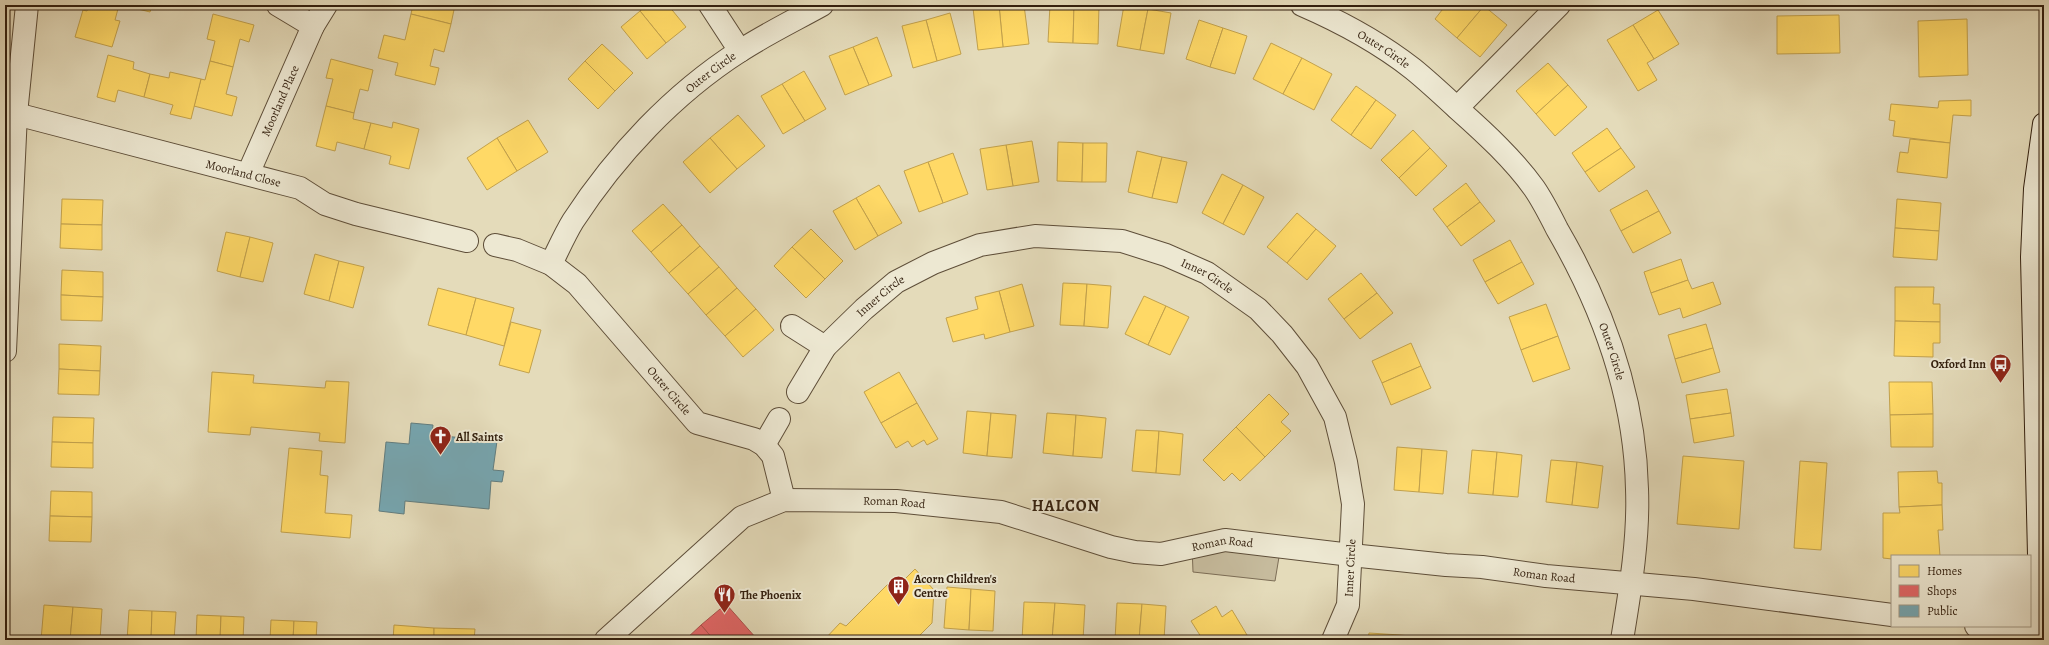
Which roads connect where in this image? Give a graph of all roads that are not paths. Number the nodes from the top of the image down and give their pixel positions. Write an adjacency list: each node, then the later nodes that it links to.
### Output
1 (26, 5): 11 (street)
2 (278, 5): 8 (street)
3 (326, 5): 8 (street, Moorland Place)
4 (710, 5): 9 (street, Outer Circle)
5 (822, 5): 9 (street, Outer Circle)
6 (1302, 5): 10 (street, Outer Circle)
7 (1559, 5): 10 (street)
8 (312, 26): 13 (street, Moorland Place)
9 (740, 51): 16 (street, Outer Circle)
10 (1457, 108): 26 (street, Outer Circle)
11 (16, 114): 13 (street, Moorland Close); 19 (street)
12 (2044, 124): 24 (street)
13 (248, 174): 14 (street, Moorland Close)
14 (467, 241)
15 (495, 245): 16 (street, Outer Circle)
16 (551, 264): 22 (street, Outer Circle)
17 (792, 326): 18 (street)
18 (825, 347): 20 (street, Inner Circle); 25 (street, Inner Circle)
19 (5, 351)
20 (798, 392)
21 (779, 419): 22 (street)
22 (764, 445): 23 (street)
23 (784, 500): 25 (street, Roman Road); 30 (street, Roman Road)
24 (2041, 507): 29 (street)
25 (1351, 555): 26 (street, Roman Road); 31 (street, Inner Circle)
26 (1631, 584): 27 (street, Roman Road); 32 (street, Outer Circle)
27 (1891, 615)
28 (1984, 627): 29 (street)
29 (2041, 634)
30 (606, 640)
31 (1333, 640)
32 (1622, 640)

